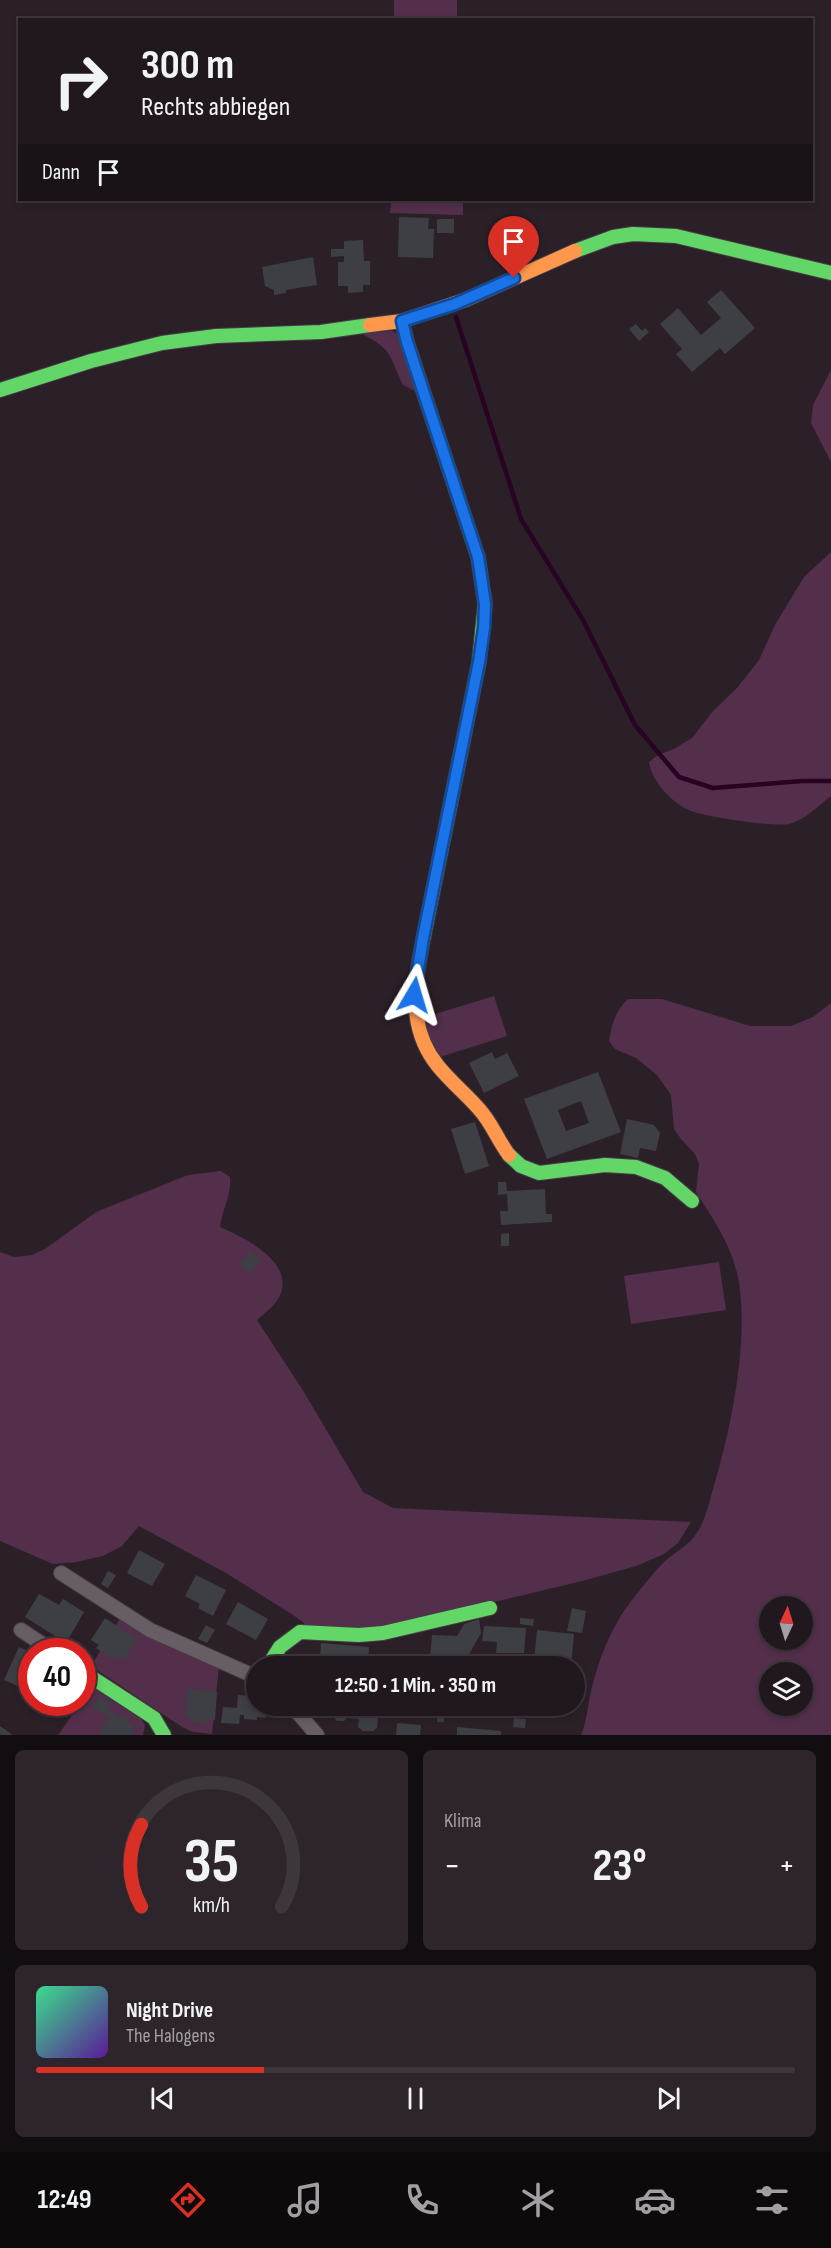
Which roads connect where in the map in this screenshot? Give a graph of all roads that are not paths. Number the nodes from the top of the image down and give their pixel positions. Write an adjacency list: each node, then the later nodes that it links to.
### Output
1 (831, 273): 2 (street)
2 (402, 321): 3 (street); 4 (street)
3 (0, 390)
4 (692, 1201)
5 (61, 1573): 10 (street)
6 (490, 1608): 9 (street)
7 (21, 1630): 8 (street)
8 (33, 1638)
9 (274, 1656)
10 (246, 1673)
11 (96, 1680): 14 (street)
12 (299, 1716): 13 (street)
13 (313, 1734)
14 (164, 1735)

